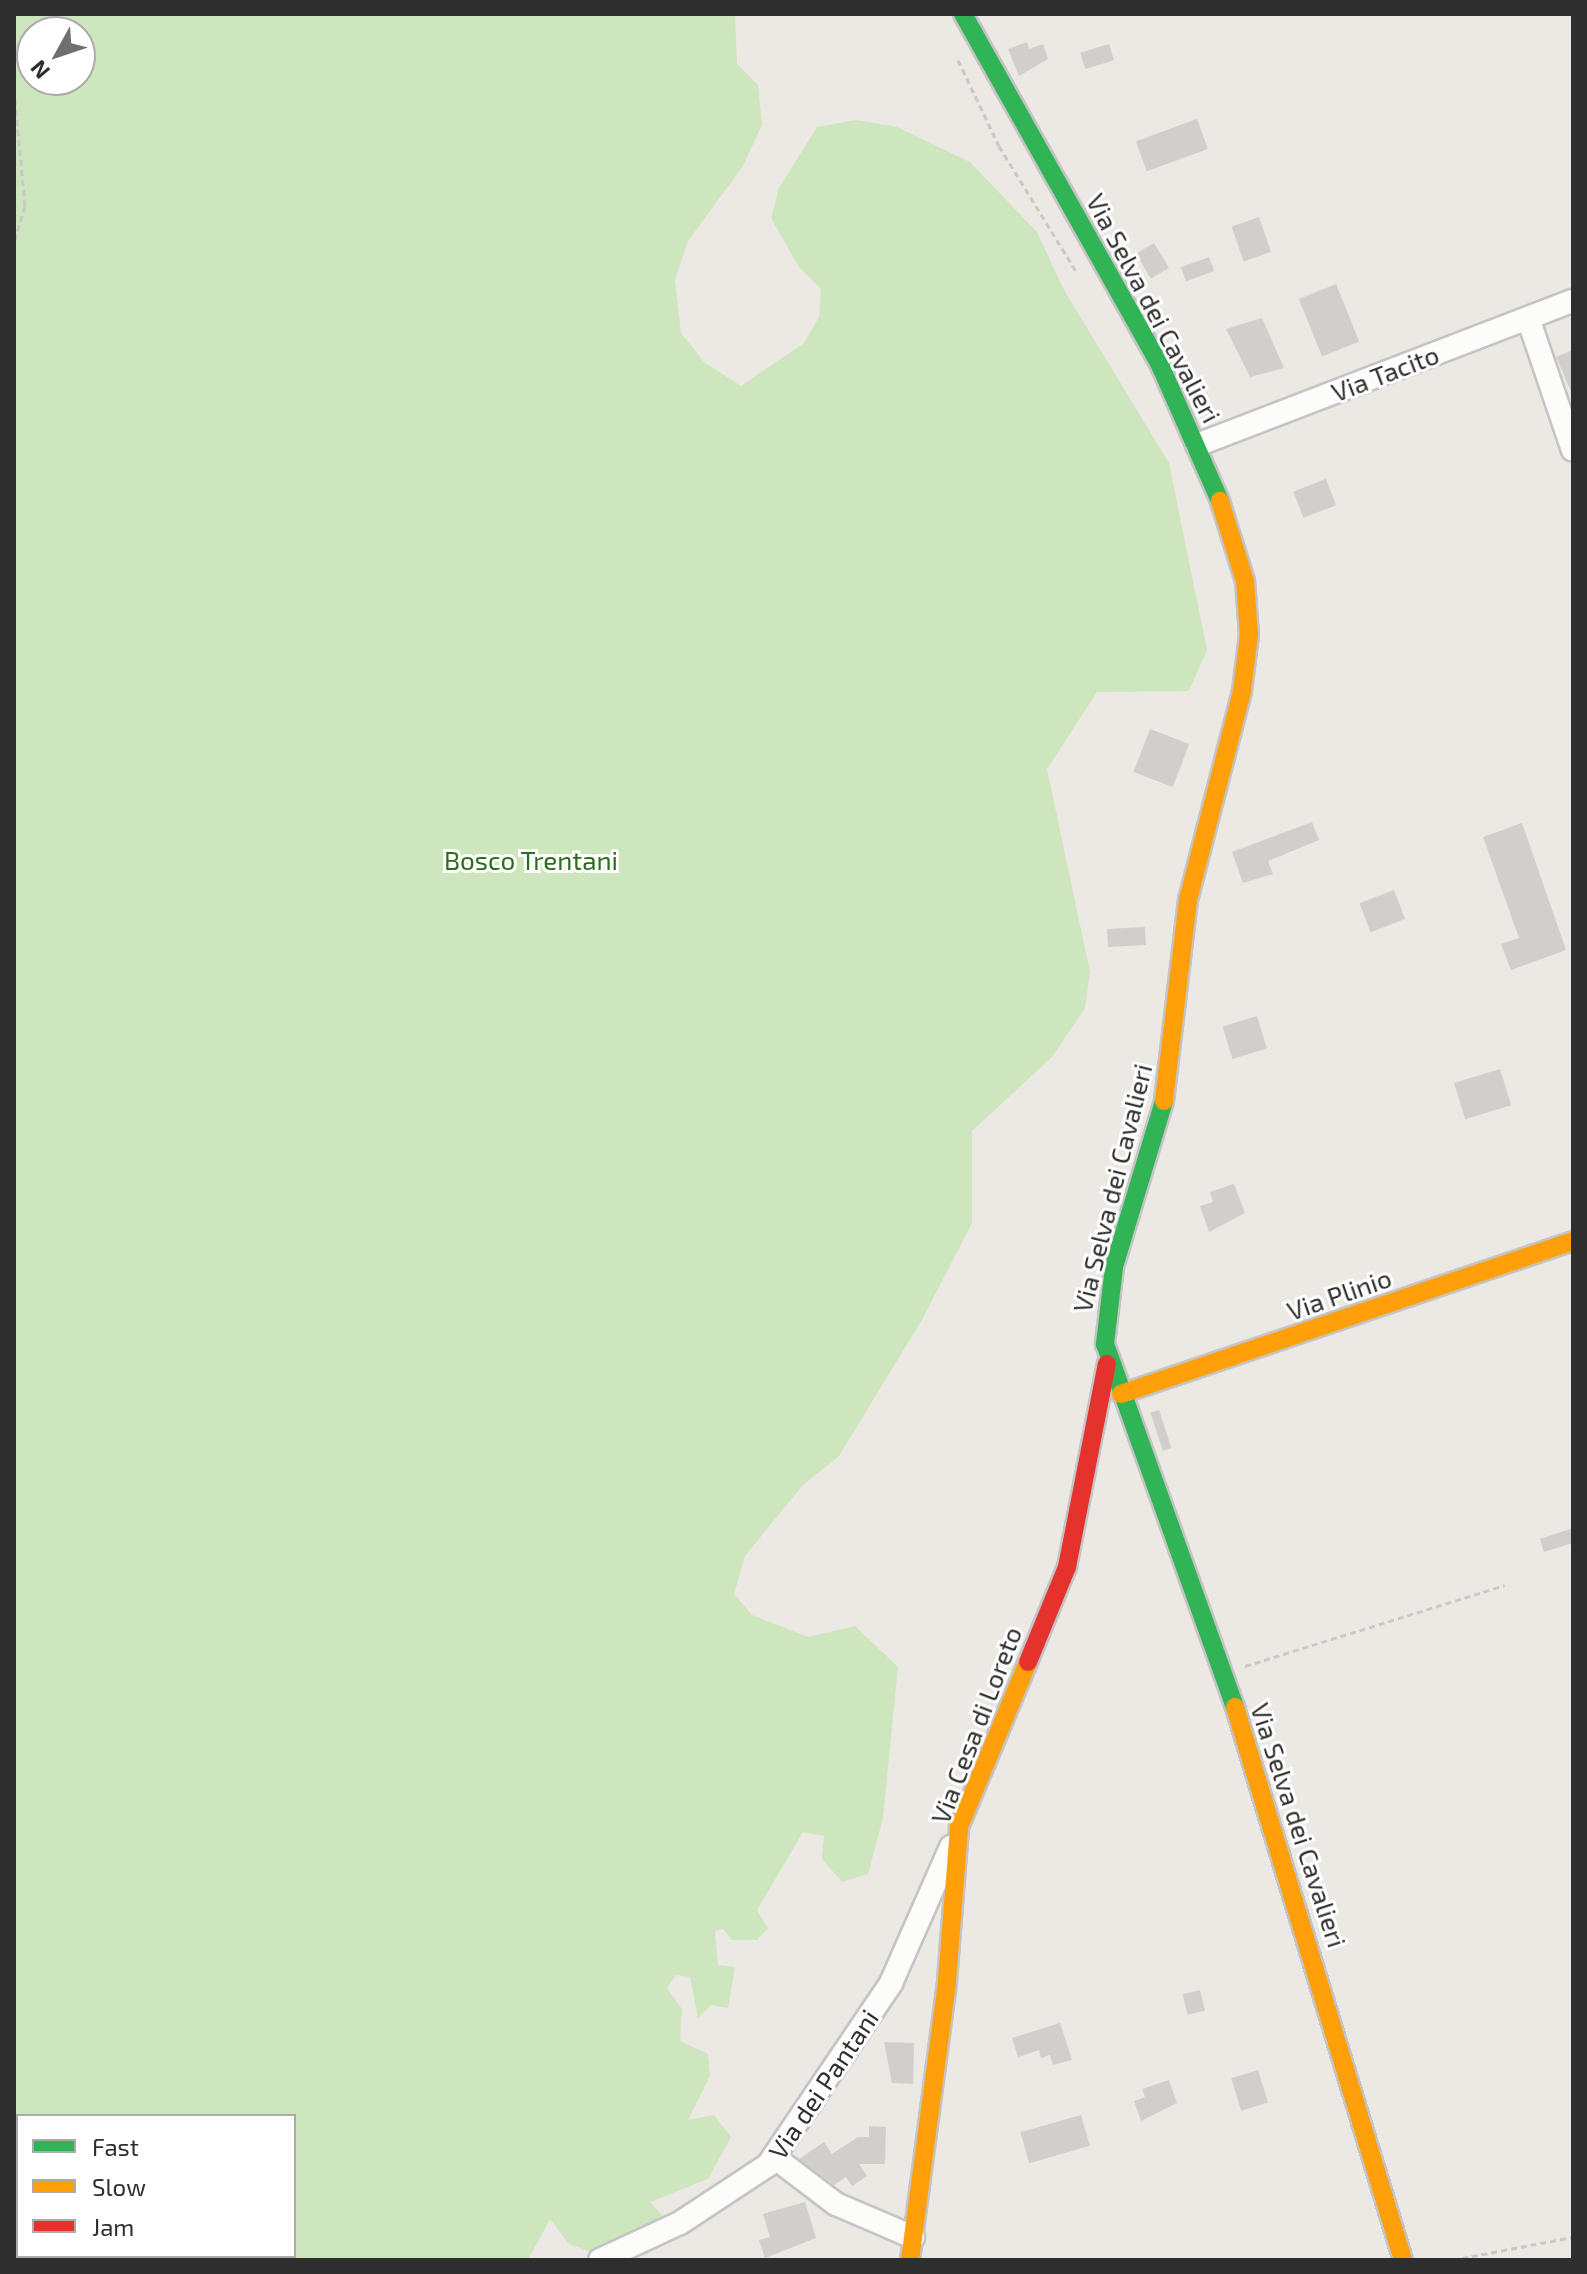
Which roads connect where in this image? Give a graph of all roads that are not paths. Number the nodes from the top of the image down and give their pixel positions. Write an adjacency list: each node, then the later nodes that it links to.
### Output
1 (963, 14): 4 (street, Via Selva dei Cavalieri)
2 (1573, 301): 3 (street, Via Tacito)
3 (1528, 318): 4 (street, Via Tacito); 5 (street)
4 (1197, 445): 7 (street, Via Selva dei Cavalieri)
5 (1573, 450)
6 (1573, 1241): 8 (street, Via Plinio)
7 (1108, 1359): 8 (street, Via Selva dei Cavalieri); 9 (street, Via Cesa di Loreto)
8 (1121, 1394): 14 (street, Via Selva dei Cavalieri)
9 (959, 1827): 10 (street, Via dei Pantani); 11 (street, Via Cesa di Loreto)
10 (774, 2157): 11 (street); 12 (street, Via dei Pantani)
11 (913, 2237): 13 (street, Via Cesa di Loreto)
12 (600, 2260)
13 (910, 2260)
14 (1403, 2260)

